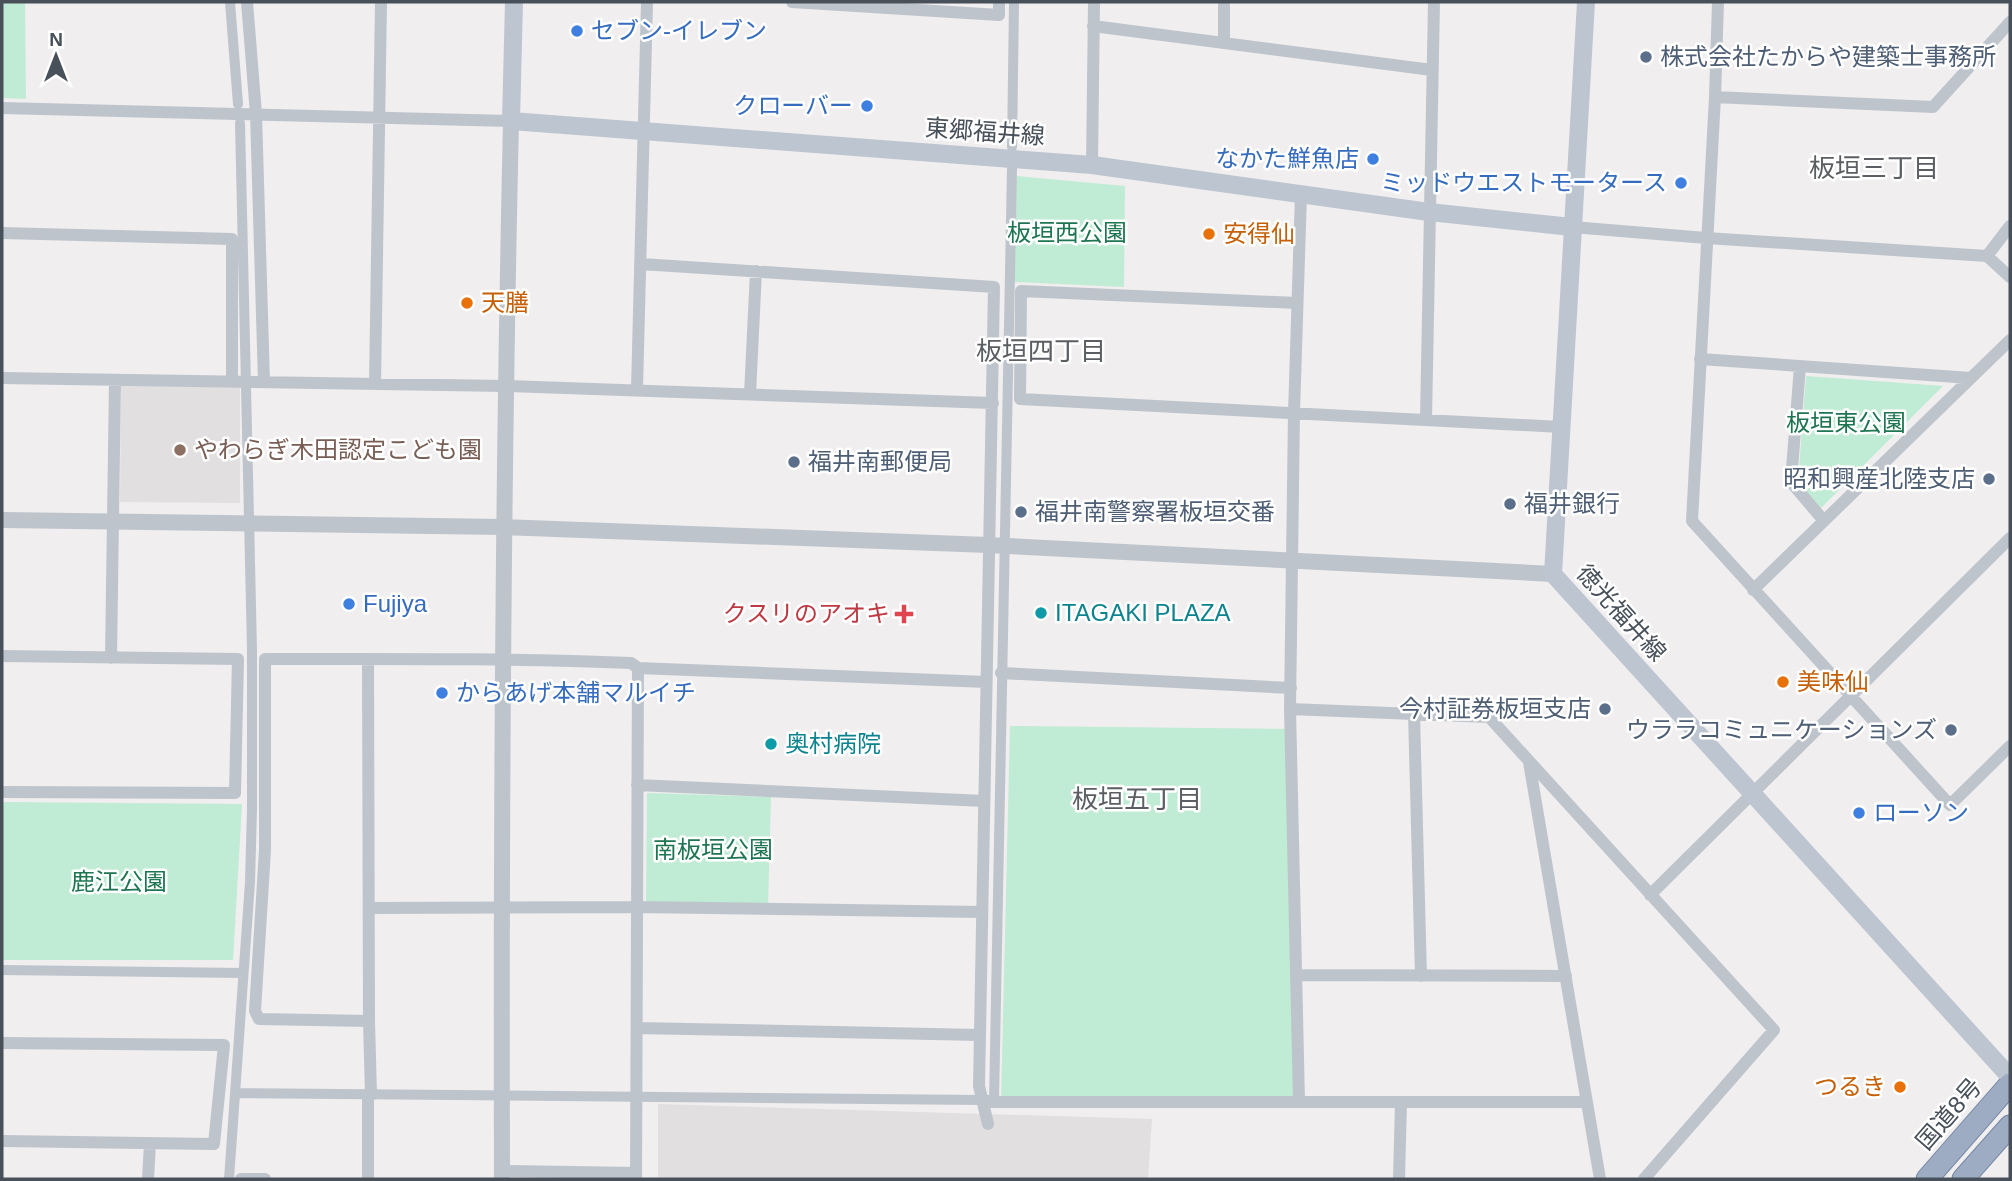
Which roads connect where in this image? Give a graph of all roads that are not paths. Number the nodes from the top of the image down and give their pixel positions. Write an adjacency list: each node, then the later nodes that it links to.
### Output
1 (230, 2): 19 (street)
2 (247, 2): 21 (street)
3 (381, 2): 22 (street)
4 (514, 2): 23 (main road)
5 (647, 2): 25 (street)
6 (792, 2): 7 (street)
7 (999, 2)
8 (1014, 2): 26 (street)
9 (1094, 2): 15 (street)
10 (1224, 2): 16 (street)
11 (1434, 2): 17 (street)
12 (1586, 2): 32 (main road, 徳光福井線)
13 (1718, 2): 18 (street)
14 (2010, 22): 18 (street)
15 (1093, 26): 16 (street); 27 (street)
16 (1224, 42): 17 (street)
17 (1432, 70): 30 (street)
18 (1715, 97): 34 (street)
19 (239, 104)
20 (2, 108): 21 (street)
21 (256, 114): 22 (street); 47 (street)
22 (378, 118): 23 (street); 48 (street)
23 (511, 121): 25 (main road, 東郷福井線); 49 (street)
24 (240, 123): 46 (street)
25 (644, 131): 27 (main road, 東郷福井線); 36 (street)
26 (1012, 147)
27 (1092, 165): 29 (main road, 東郷福井線)
28 (1012, 169): 62 (street)
29 (1301, 194): 30 (main road, 東郷福井線); 39 (street)
30 (1429, 212): 32 (main road, 東郷福井線); 54 (street)
31 (2010, 226): 35 (street)
32 (1572, 227): 34 (street); 55 (main road, 徳光福井線)
33 (2, 233): 46 (street)
34 (1706, 238): 35 (street); 41 (street)
35 (1987, 256): 38 (street)
36 (641, 264): 37 (street); 50 (street)
37 (756, 271): 51 (street); 52 (street)
38 (2010, 276)
39 (1297, 303): 53 (street); 53 (street)
40 (2010, 340): 44 (street)
41 (1700, 359): 42 (street); 65 (street)
42 (1800, 366): 44 (street); 57 (street)
43 (2, 378): 45 (street)
44 (1971, 378): 57 (street)
45 (115, 380): 46 (street); 58 (street)
46 (239, 382): 47 (street); 59 (street)
47 (264, 382): 48 (street)
48 (375, 384): 49 (street)
49 (505, 386): 50 (street); 60 (street)
50 (637, 389): 51 (street)
51 (750, 394): 52 (street)
52 (993, 403): 62 (street)
53 (1294, 413): 54 (street); 63 (street)
54 (1426, 420): 55 (street)
55 (1561, 427): 64 (main road, 徳光福井線)
56 (2, 520): 58 (street)
57 (1824, 521): 65 (street)
58 (113, 522): 59 (street); 67 (street)
59 (248, 523): 60 (street); 89 (street)
60 (503, 527): 62 (street); 68 (street)
61 (2010, 538): 74 (street)
62 (996, 546): 63 (street); 71 (street); 72 (street)
63 (1293, 561): 64 (street); 73 (street)
64 (1553, 573): 81 (main road, 徳光福井線)
65 (1753, 590): 74 (street)
66 (2, 656): 67 (street)
67 (111, 658): 80 (street)
68 (505, 658): 69 (street); 70 (street); 84 (street)
69 (368, 659): 86 (street); 93 (street)
70 (638, 668): 72 (street); 79 (street)
71 (1001, 673): 73 (street); 103 (street)
72 (986, 682): 82 (street)
73 (1291, 688): 75 (street)
74 (1852, 696): 77 (street); 81 (street)
75 (1290, 709): 76 (street); 90 (street)
76 (1414, 714): 78 (street); 91 (street)
77 (2010, 746)
78 (1529, 761): 83 (street); 92 (street)
79 (637, 785): 82 (street); 85 (street)
80 (2, 792)
81 (1752, 795): 83 (street); 97 (main road, 徳光福井線)
82 (984, 801): 87 (street)
83 (1650, 895): 120 (street)
84 (503, 907): 85 (street); 86 (street); 101 (street)
85 (637, 907): 87 (street); 94 (street)
86 (369, 908): 93 (street)
87 (982, 912): 95 (street)
88 (2, 970): 89 (street)
89 (243, 973): 99 (street)
90 (1296, 975): 91 (street); 104 (street)
91 (1420, 976): 92 (street)
92 (1566, 976): 106 (street)
93 (369, 1021): 100 (street)
94 (636, 1028): 95 (street); 102 (street)
95 (980, 1035): 103 (street)
96 (2, 1043): 110 (street)
97 (2010, 1077)
98 (2010, 1084): 121 (highway, 国道8号)
99 (235, 1093): 100 (street); 114 (street)
100 (370, 1094): 101 (street); 117 (street)
101 (502, 1096): 102 (street); 111 (street)
102 (636, 1097): 103 (street); 112 (street)
103 (988, 1101): 104 (street); 107 (street)
104 (1299, 1101): 105 (street)
105 (1401, 1102): 106 (street); 118 (street)
106 (1587, 1102): 119 (street)
107 (988, 1124)
108 (2010, 1126): 122 (highway)
109 (2, 1141): 110 (street)
110 (150, 1143): 113 (street)
111 (502, 1175): 112 (street)
112 (636, 1176)
113 (148, 1179)
114 (229, 1179)
115 (241, 1179): 116 (street)
116 (265, 1179)
117 (368, 1179)
118 (1399, 1179)
119 (1600, 1179)
120 (1644, 1179)
121 (1927, 1179)
122 (1963, 1179)

